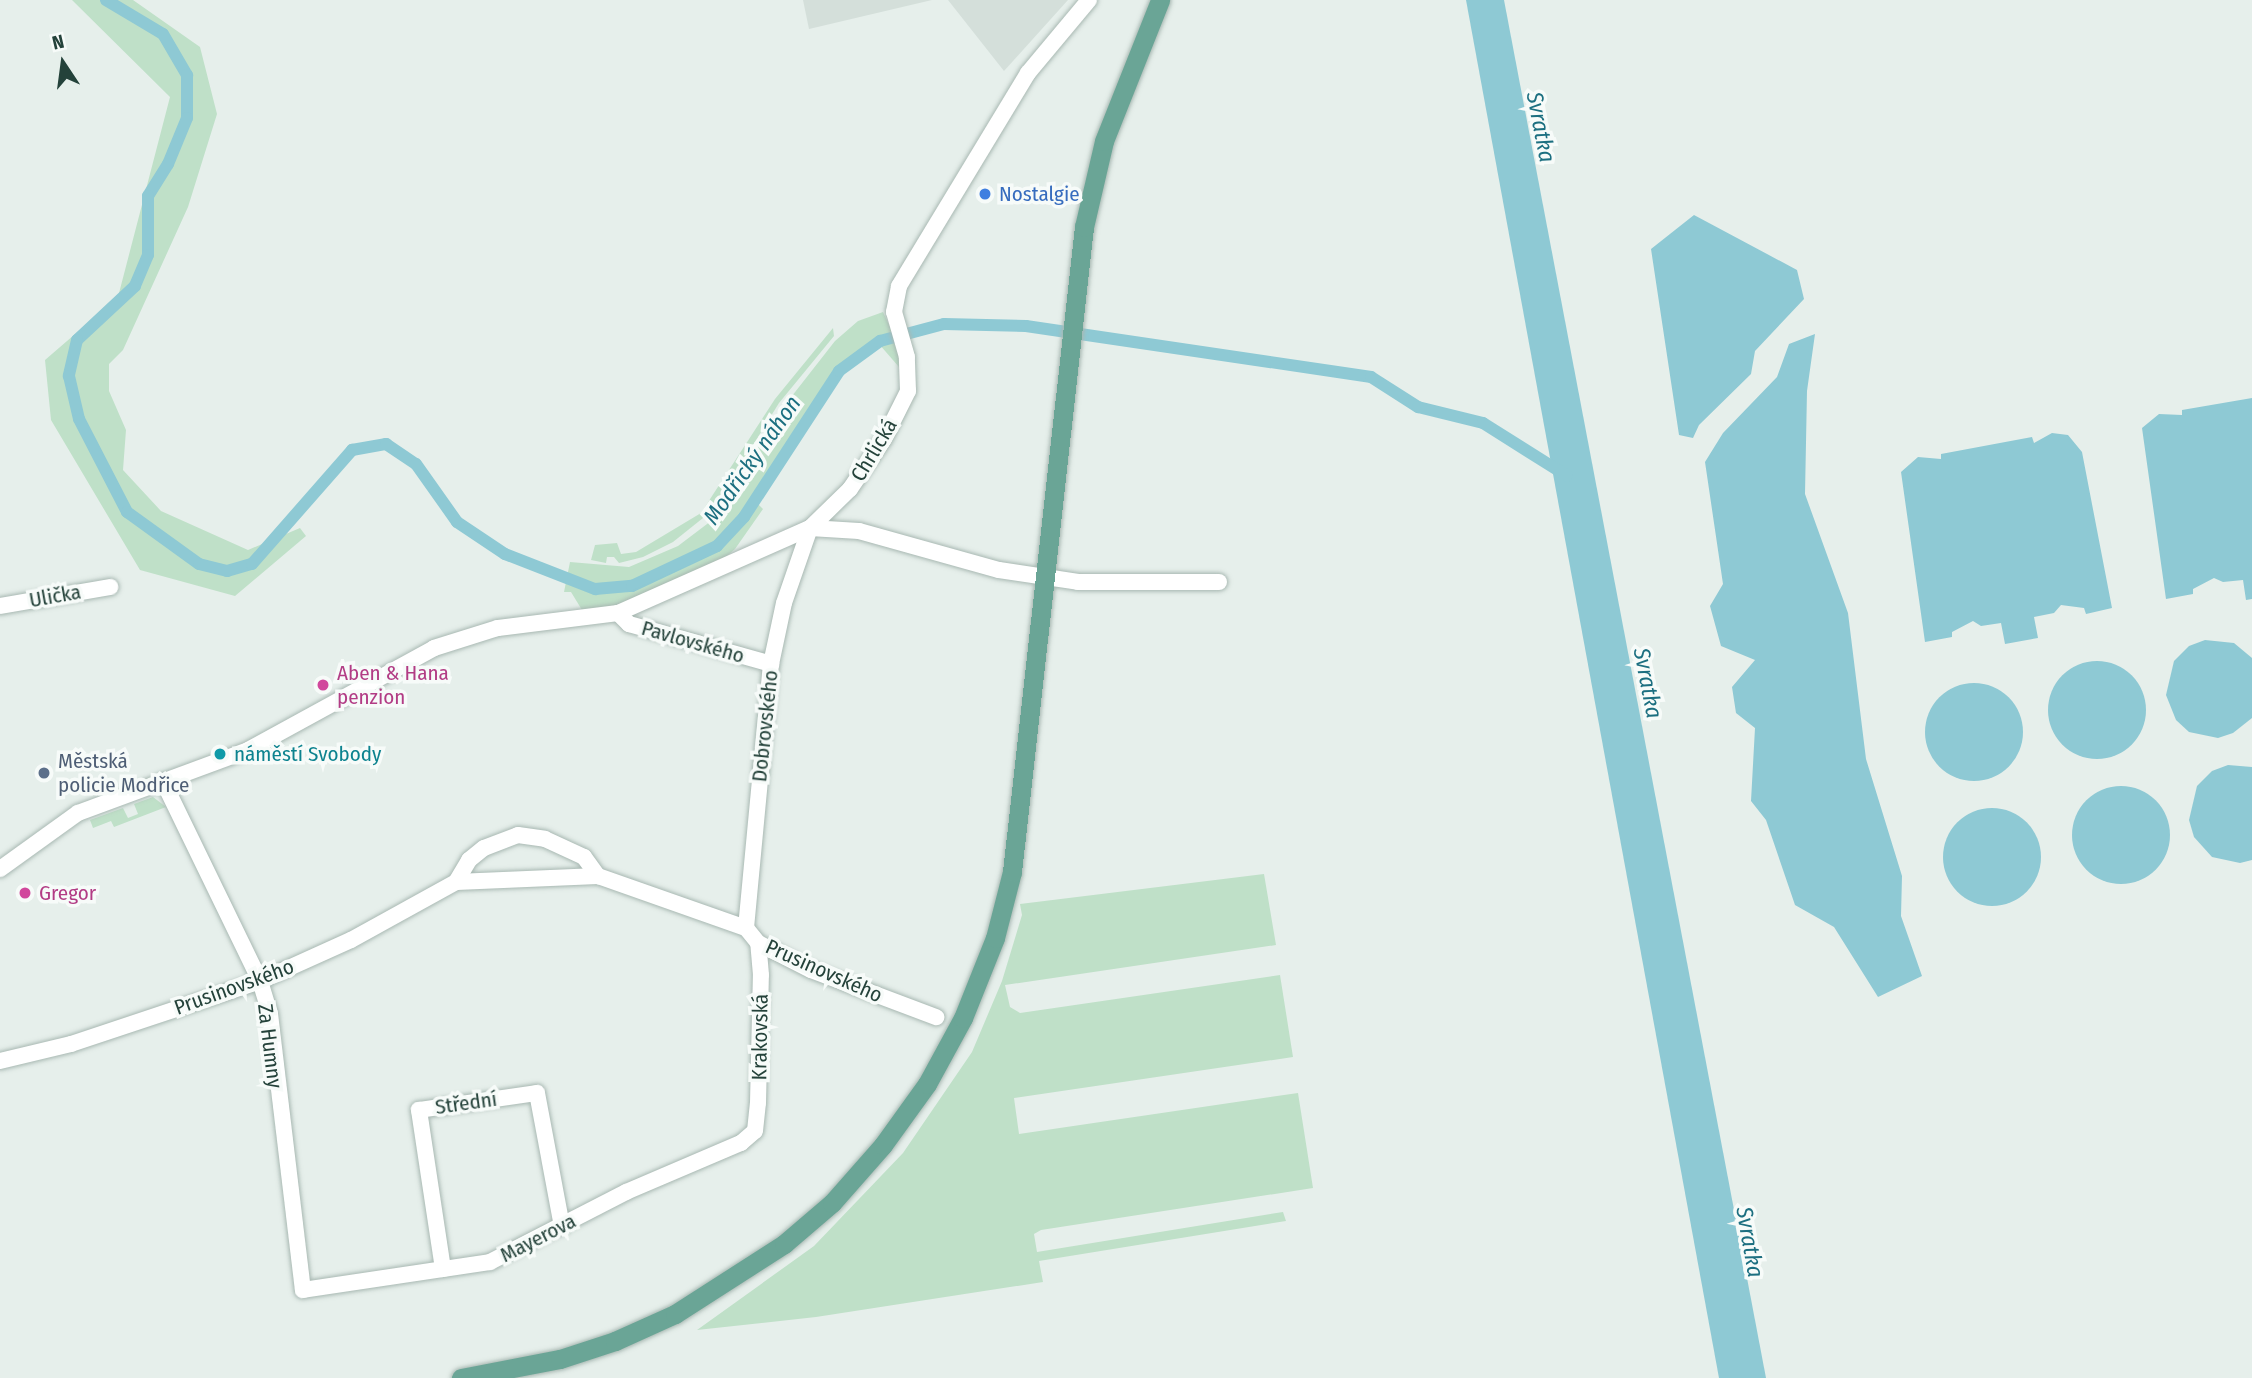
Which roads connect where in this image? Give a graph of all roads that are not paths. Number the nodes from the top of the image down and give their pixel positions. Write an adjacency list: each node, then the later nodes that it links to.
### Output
1 (1088, 0): 3 (street, Chrlická)
2 (1160, 0): 4 (main road)
3 (810, 528): 4 (street); 8 (street); 9 (street, Dobrovského)
4 (1043, 577): 5 (street); 23 (main road)
5 (1219, 582)
6 (110, 587): 7 (street, Ulička)
7 (0, 606)
8 (618, 614): 9 (street, Pavlovského); 10 (street)
9 (771, 664): 14 (street, Dobrovského)
10 (163, 781): 11 (street); 16 (street, Za Humny)
11 (0, 869)
12 (598, 876): 13 (street, Prusinovského); 13 (street, Prusinovského); 14 (street, Prusinovského)
13 (456, 882): 16 (street, Prusinovského)
14 (746, 928): 15 (street, Prusinovského)
15 (758, 943): 17 (street, Prusinovského); 19 (street, Krakovská)
16 (260, 981): 18 (street, Prusinovského); 22 (street, Za Humny)
17 (936, 1017)
18 (0, 1061)
19 (755, 1131): 20 (street, Mayerova)
20 (562, 1227): 21 (street, Mayerova); 21 (street, Střední)
21 (443, 1269): 22 (street, Mayerova)
22 (303, 1290)
23 (461, 1378)

